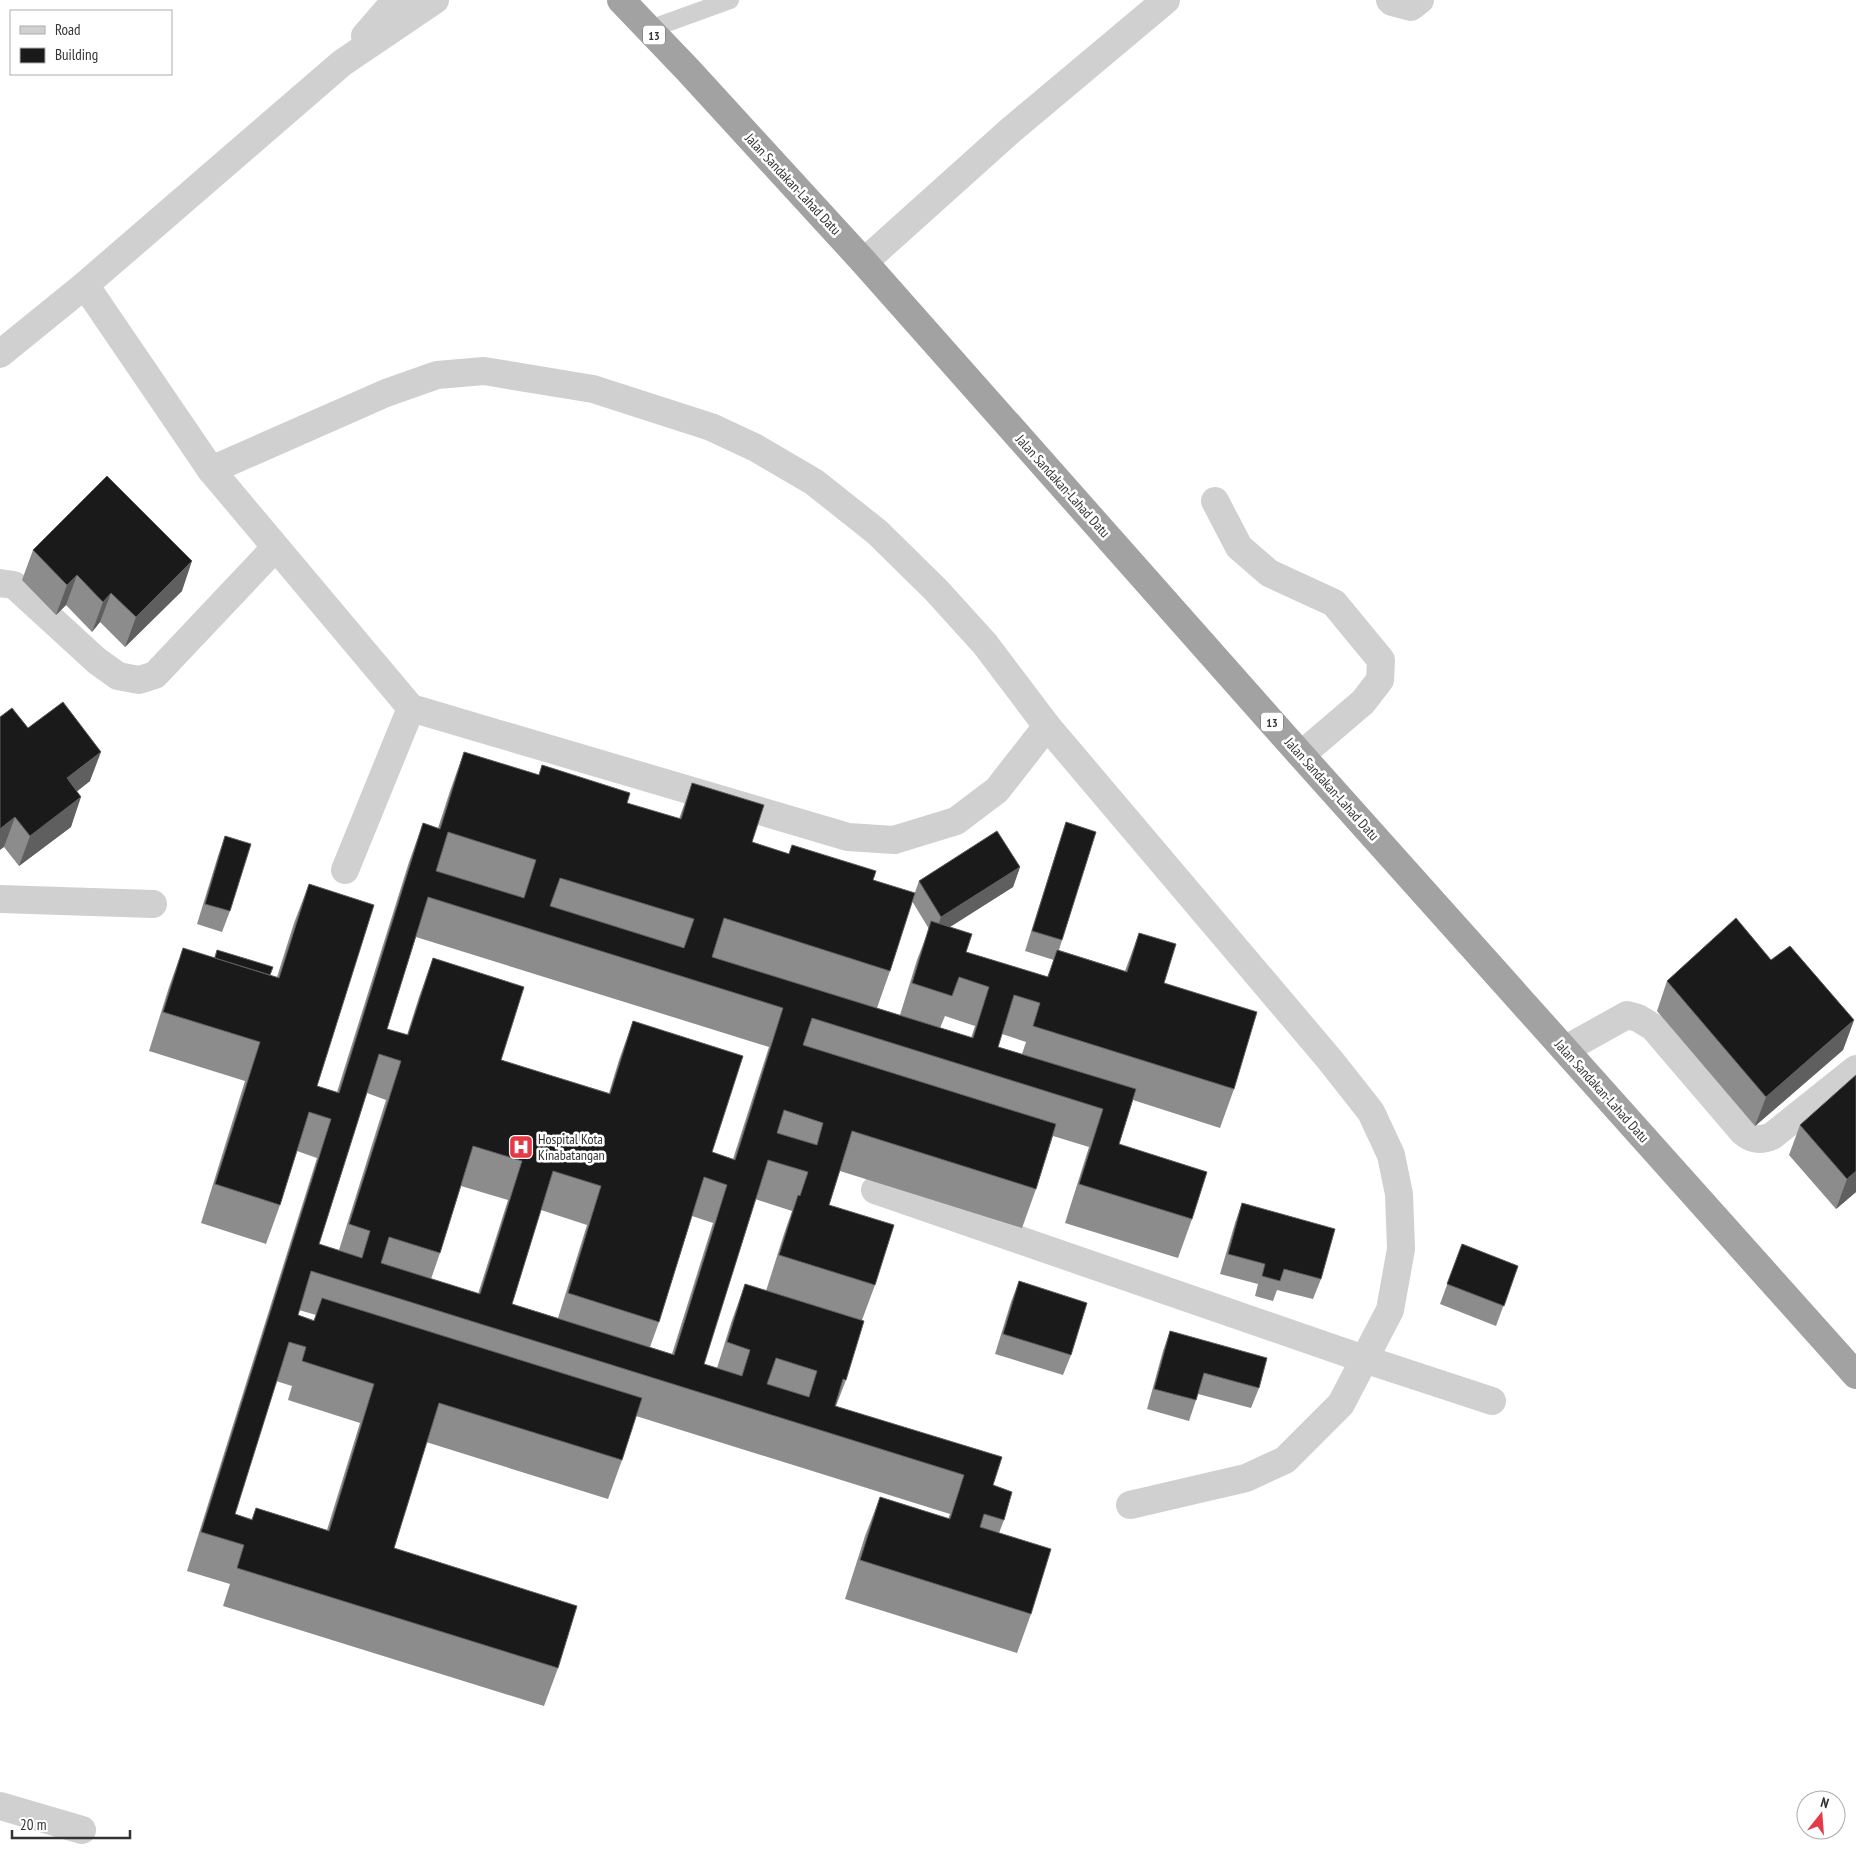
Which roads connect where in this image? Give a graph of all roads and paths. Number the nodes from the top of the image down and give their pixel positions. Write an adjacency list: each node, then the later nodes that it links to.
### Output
1 (396, 0): 10 (street)
2 (435, 0): 10 (street)
3 (620, 0): 11 (highway, 13)
4 (647, 0): 9 (highway, 13)
5 (730, 0): 9 (lane)
6 (1166, 0): 12 (street)
7 (1390, 0): 8 (street)
8 (1420, 0)
9 (661, 25): 11 (highway, 13)
10 (342, 63): 13 (street)
11 (688, 70): 12 (highway, Jalan Sandakan-Lahad Datu / 13)
12 (864, 262): 21 (highway, Jalan Sandakan-Lahad Datu / 13)
13 (85, 285): 14 (street); 15 (street)
14 (0, 354)
15 (211, 470): 17 (street); 20 (street)
16 (1215, 500): 21 (street)
17 (275, 548): 18 (street); 19 (street)
18 (0, 583)
19 (410, 708): 20 (street); 22 (street)
20 (1047, 726): 28 (street)
21 (1301, 755): 25 (highway, Jalan Sandakan-Lahad Datu / 13)
22 (345, 870)
23 (0, 899): 24 (street)
24 (153, 904)
25 (1566, 1049): 26 (street); 29 (highway, Jalan Sandakan-Lahad Datu / 13)
26 (1856, 1068)
27 (875, 1190): 28 (street)
28 (1364, 1359): 30 (street); 31 (street)
29 (1856, 1375)
30 (1492, 1401)
31 (1130, 1505)
32 (0, 1806): 33 (street)
33 (82, 1830)

